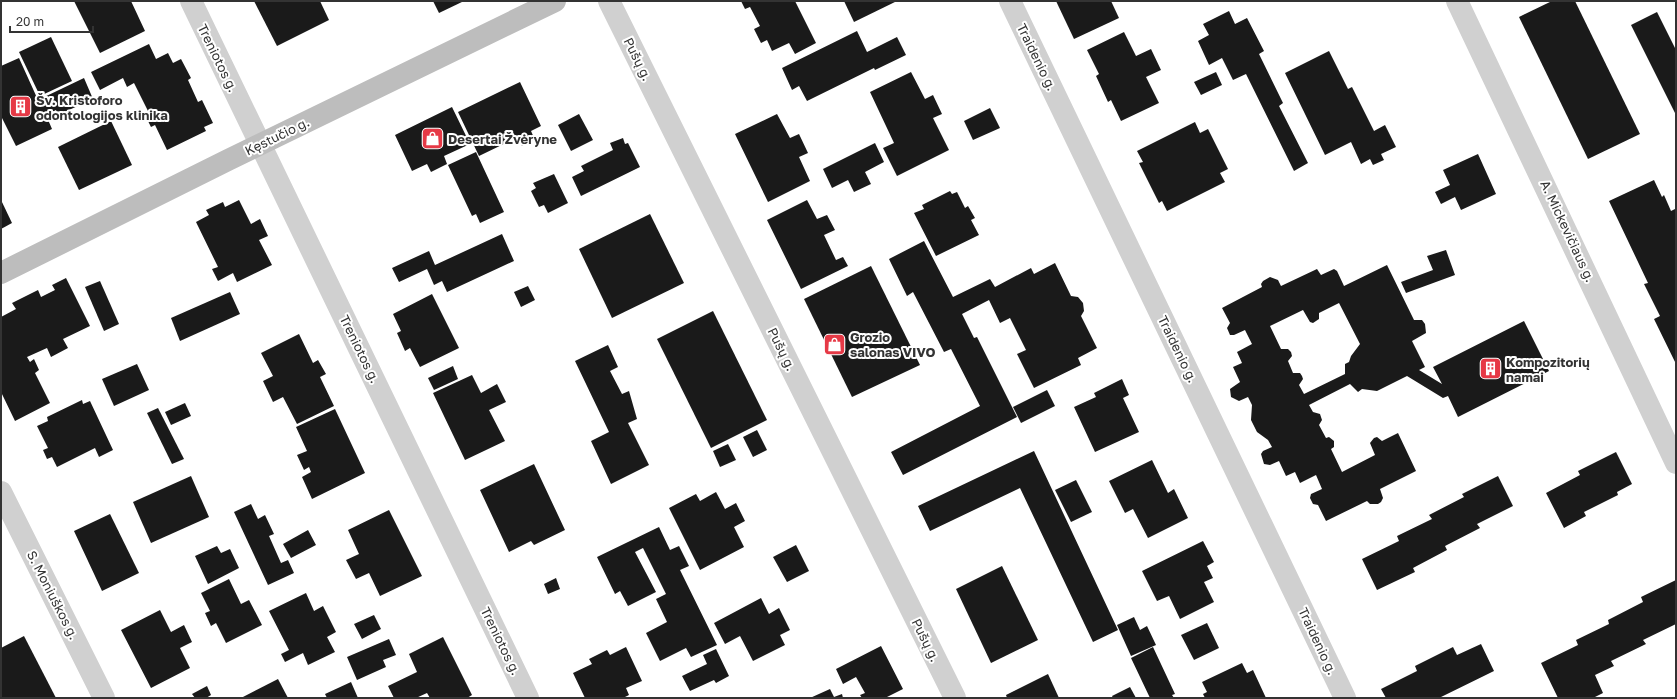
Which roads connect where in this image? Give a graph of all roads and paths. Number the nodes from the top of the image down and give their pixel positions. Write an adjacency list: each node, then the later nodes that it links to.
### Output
1 (191, 1): 6 (street, Treniotos g.)
2 (555, 1): 6 (main road, Kęstučio g.)
3 (609, 1): 12 (street, Pušų g.)
4 (1010, 1): 13 (street, Traidenio g.)
5 (1457, 1): 8 (street, A. Mickevičiaus g.)
6 (261, 144): 7 (main road, Kęstučio g.); 11 (street, Treniotos g.)
7 (1, 273)
8 (1676, 463)
9 (1, 492): 10 (street, S. Moniuškos g.)
10 (104, 698)
11 (528, 698)
12 (955, 698)
13 (1345, 698)

